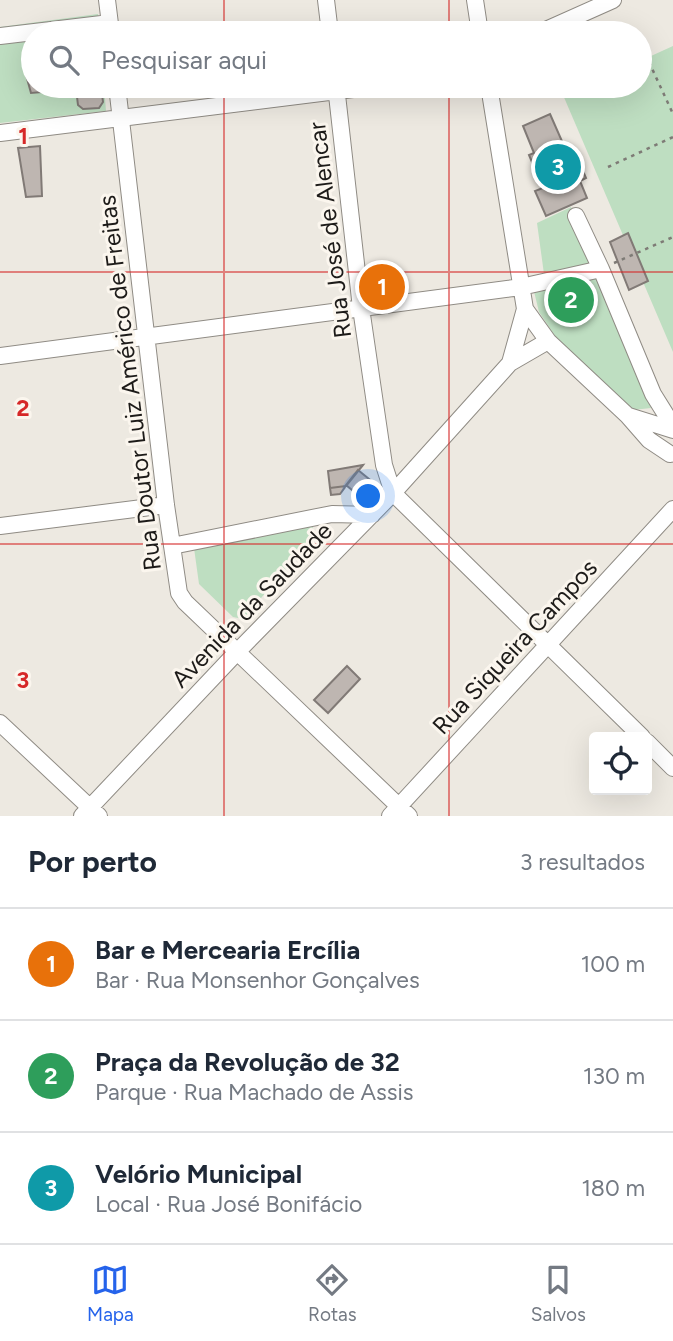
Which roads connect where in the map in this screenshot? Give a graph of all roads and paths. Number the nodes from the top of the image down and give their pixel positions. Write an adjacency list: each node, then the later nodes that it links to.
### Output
1 (107, 0): 5 (street)
2 (327, 0): 6 (street)
3 (475, 0): 7 (street)
4 (613, 0): 8 (street)
5 (110, 21)
6 (329, 21)
7 (478, 21)
8 (566, 21)
9 (21, 34): 10 (street)
10 (0, 36)
11 (652, 68): 16 (path)
12 (118, 98): 17 (street, Rua Doutor Luiz Américo de Freitas)
13 (264, 98): 17 (street)
14 (337, 98): 25 (street, Rua José de Alencar)
15 (491, 98): 24 (street)
16 (673, 114)
17 (121, 118): 18 (street); 27 (street, Rua Doutor Luiz Américo de Freitas)
18 (0, 132)
19 (673, 138): 20 (path)
20 (608, 167)
21 (576, 216): 23 (street)
22 (673, 237): 23 (path)
23 (601, 269): 24 (street); 31 (street)
24 (522, 287): 25 (street); 26 (street)
25 (361, 308): 27 (street); 36 (street, Rua José de Alencar)
26 (525, 309): 28 (street); 30 (street, Avenida da Saudade)
27 (147, 338): 29 (street); 37 (street, Rua Doutor Luiz Américo de Freitas)
28 (548, 341): 30 (street, Avenida da Saudade); 33 (street)
29 (0, 356)
30 (510, 363): 36 (street, Avenida da Saudade)
31 (653, 394): 32 (street); 34 (street)
32 (673, 407)
33 (628, 416): 34 (street); 35 (street)
34 (673, 429): 35 (street)
35 (672, 457)
36 (393, 494): 39 (street, Avenida da Saudade); 42 (street)
37 (166, 505): 40 (street); 41 (street, Rua Doutor Luiz Américo de Freitas)
38 (673, 509): 42 (street, Rua Siqueira Campos)
39 (372, 515): 41 (street); 43 (street, Avenida da Saudade)
40 (0, 526)
41 (172, 546): 43 (street, Rua Doutor Luiz Américo de Freitas)
42 (549, 644): 45 (street); 49 (street, Rua Siqueira Campos)
43 (237, 652): 48 (street, Avenida da Saudade); 49 (street, Rua Doutor Luiz Américo de Freitas)
44 (0, 723): 48 (street)
45 (637, 732)
46 (652, 747): 47 (street)
47 (673, 768)
48 (90, 813)
49 (399, 813)

